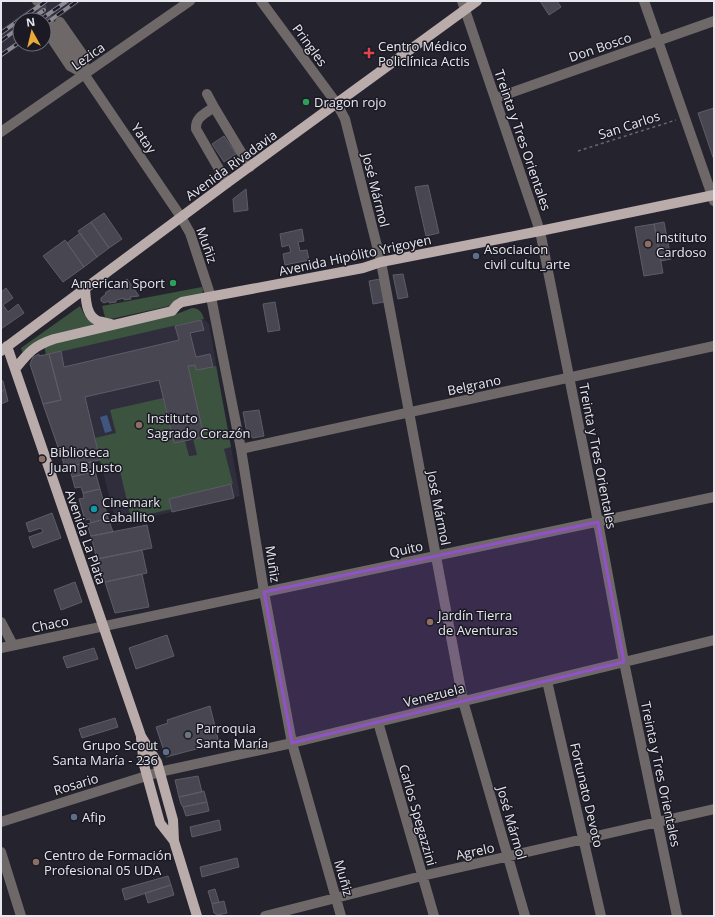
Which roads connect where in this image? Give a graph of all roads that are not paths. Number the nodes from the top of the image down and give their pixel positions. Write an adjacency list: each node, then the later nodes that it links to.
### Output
1 (190, 1): 9 (street, Lezica)
2 (261, 1): 12 (street, Pringles)
3 (477, 1): 5 (main road, Avenida Rivadavia)
4 (644, 1): 8 (street)
5 (463, 5): 11 (street, Treinta y Tres Orientales); 12 (main road, Avenida Rivadavia)
6 (714, 21): 8 (street, Don Bosco)
7 (52, 26): 9 (street, Yatay)
8 (658, 40): 11 (street, Don Bosco); 17 (street)
9 (85, 74): 14 (street, Lezica); 18 (street, Yatay)
10 (207, 94): 13 (street)
11 (496, 98): 19 (street, Treinta y Tres Orientales)
12 (337, 104): 15 (main road, Avenida Rivadavia); 20 (street, José Mármol)
13 (214, 107): 15 (street); 16 (street)
14 (1, 132)
15 (250, 167): 16 (main road, Avenida Rivadavia)
16 (227, 183): 18 (main road, Avenida Rivadavia)
17 (713, 197): 19 (main road, Avenida Hipólito Yrigoyen)
18 (181, 217): 21 (main road, Avenida Rivadavia); 22 (street, Muñiz)
19 (540, 231): 20 (main road, Avenida Hipólito Yrigoyen); 27 (street, Treinta y Tres Orientales)
20 (381, 262): 22 (main road, Avenida Hipólito Yrigoyen); 28 (street, José Mármol)
21 (85, 288): 23 (main road); 25 (main road, Avenida Rivadavia)
22 (211, 297): 23 (main road, Avenida Hipólito Yrigoyen); 29 (street, Muñiz)
23 (113, 324): 26 (main road, Avenida Hipólito Yrigoyen)
24 (714, 346): 27 (street, Belgrano)
25 (4, 349): 26 (main road, Avenida La Plata)
26 (15, 369): 35 (main road, Avenida La Plata)
27 (570, 377): 28 (street, Belgrano); 31 (street, Treinta y Tres Orientales)
28 (408, 412): 29 (street, Belgrano); 32 (street, José Mármol)
29 (240, 449): 33 (street, Muñiz)
30 (714, 497): 31 (street, Quito)
31 (598, 522): 32 (street, Quito); 39 (street, Treinta y Tres Orientales)
32 (435, 556): 33 (street, Quito); 41 (street, José Mármol)
33 (264, 592): 35 (street, Quito); 44 (street, Muñiz)
34 (1, 622): 37 (street)
35 (104, 627): 37 (street, Chaco); 43 (main road, Avenida La Plata)
36 (714, 640): 39 (street, Venezuela)
37 (13, 645): 38 (street, Chaco)
38 (1, 648)
39 (624, 662): 40 (street, Venezuela); 49 (street, Treinta y Tres Orientales)
40 (548, 680): 41 (street, Venezuela); 50 (street, Fortunato Devoto)
41 (463, 701): 42 (street, Venezuela); 53 (street, José Mármol)
42 (378, 722): 44 (street, Venezuela); 54 (street, Carlos Spegazzini)
43 (141, 736): 45 (main road, Avenida La Plata); 46 (main road, Avenida La Plata)
44 (292, 743): 45 (street, Venezuela); 55 (street, Muñiz)
45 (159, 772): 46 (street, Rosario); 51 (main road, Avenida La Plata)
46 (147, 776): 48 (street, Rosario); 51 (main road, Avenida La Plata)
47 (714, 809): 49 (street, Agrelo)
48 (1, 822)
49 (657, 822): 50 (street, Agrelo); 63 (street, Treinta y Tres Orientales)
50 (584, 839): 53 (street, Agrelo); 62 (street, Fortunato Devoto)
51 (174, 841): 57 (main road, Avenida La Plata)
52 (1, 852): 56 (street)
53 (508, 857): 54 (street, Agrelo); 61 (street, José Mármol)
54 (422, 876): 55 (street, Agrelo); 60 (street, Carlos Spegazzini)
55 (335, 897): 58 (street, Agrelo); 59 (street, Muñiz)
56 (21, 916)
57 (197, 916)
58 (266, 916)
59 (341, 916)
60 (434, 916)
61 (525, 916)
62 (601, 916)
63 (677, 916)

